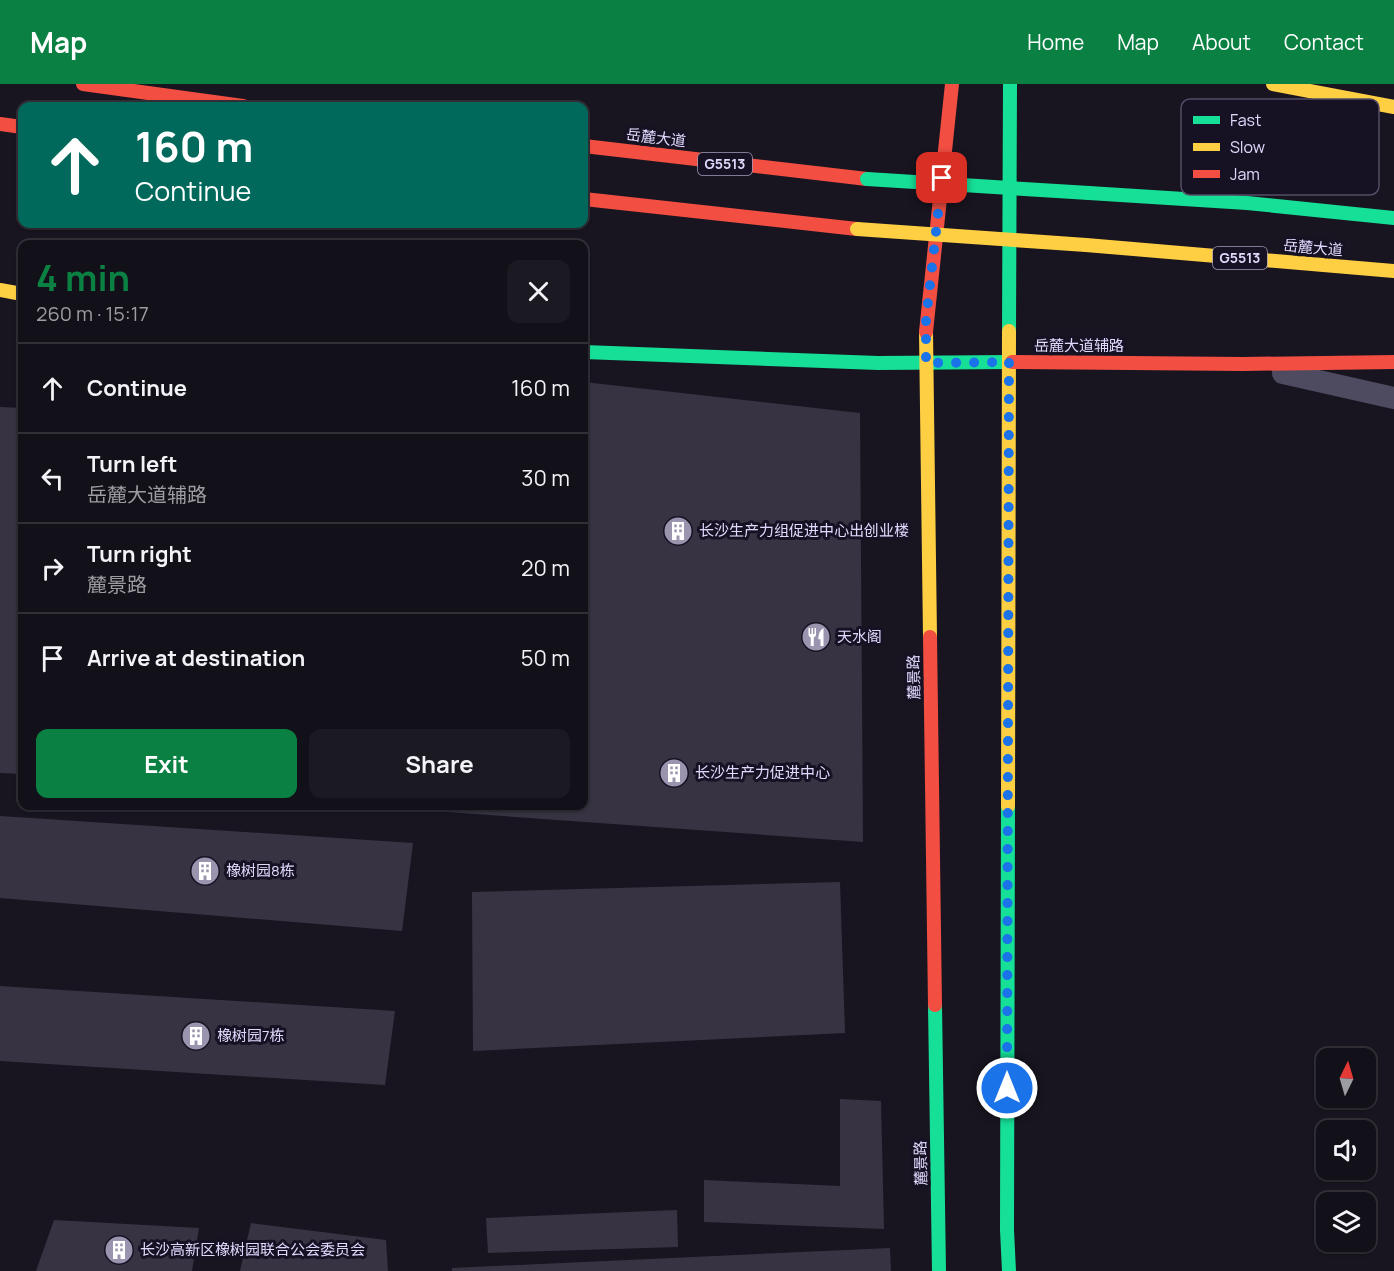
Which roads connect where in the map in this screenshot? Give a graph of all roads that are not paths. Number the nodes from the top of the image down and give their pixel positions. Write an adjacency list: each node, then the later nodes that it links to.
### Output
1 (83, 84): 6 (main road)
2 (952, 84): 20 (main road, 麓景路)
3 (1010, 84): 18 (main road)
4 (1273, 84): 5 (main road)
5 (1352, 99)
6 (214, 102)
7 (1379, 104): 8 (main road)
8 (1394, 107)
9 (0, 123): 10 (main road)
10 (18, 126)
11 (588, 146): 13 (main road, 岳麓大道 / G5513, bridge)
12 (588, 199): 14 (main road, 岳麓大道 / G5513, bridge)
13 (1394, 218)
14 (1394, 271)
15 (0, 290): 16 (main road)
16 (18, 293)
17 (588, 351): 20 (main road, 岳麓大道辅路)
18 (1009, 362): 20 (main road, 岳麓大道辅路); 21 (main road, 岳麓大道辅路); 24 (main road)
19 (1394, 362): 21 (main road, 岳麓大道辅路)
20 (926, 363): 23 (main road, 麓景路)
21 (1243, 364): 22 (street)
22 (1394, 398)
23 (939, 1271)
24 (1009, 1271)

